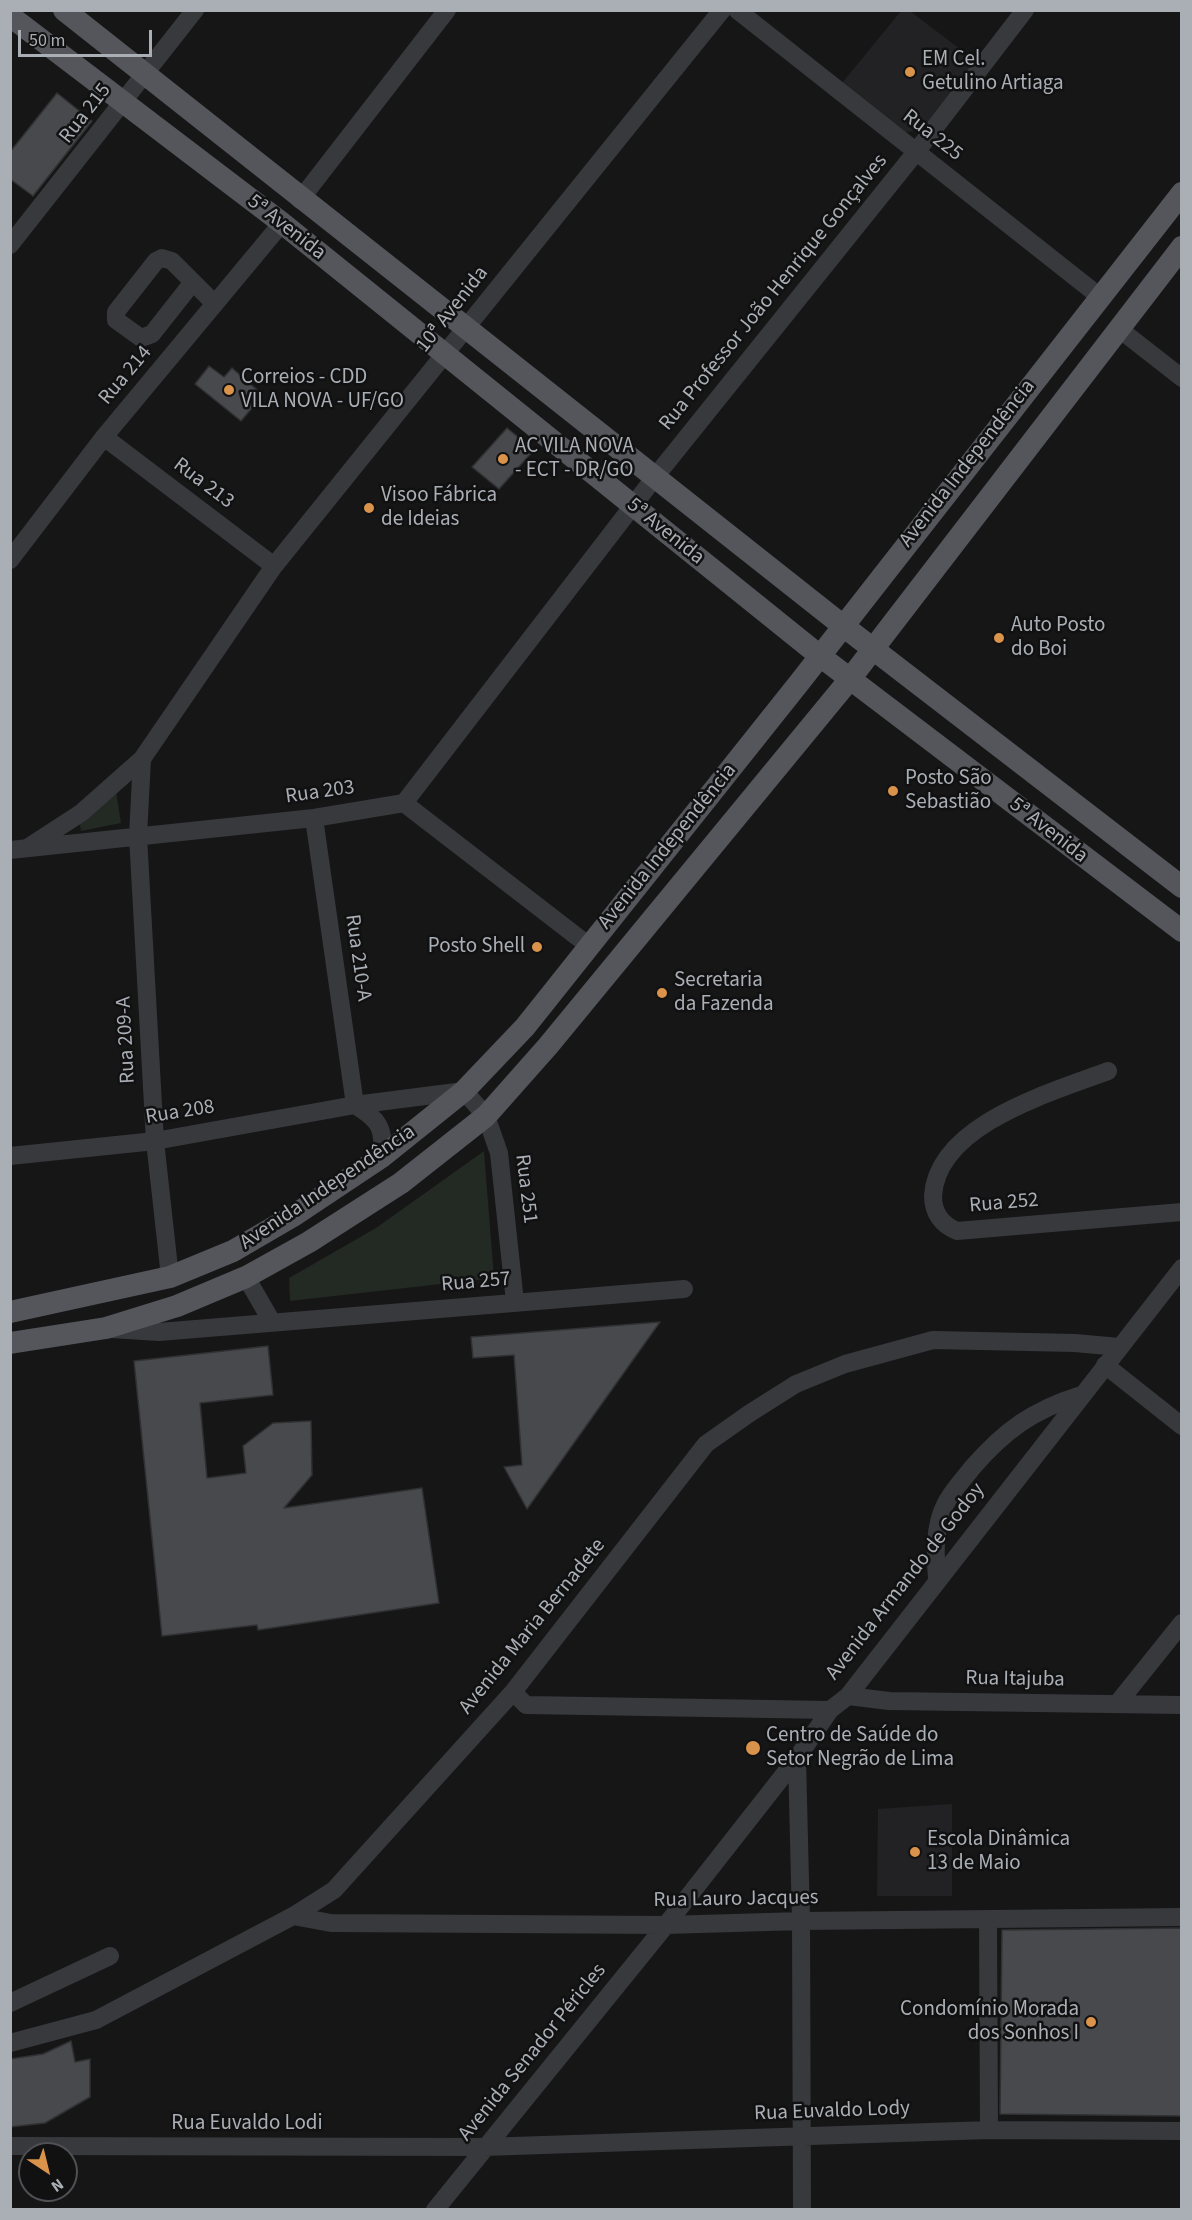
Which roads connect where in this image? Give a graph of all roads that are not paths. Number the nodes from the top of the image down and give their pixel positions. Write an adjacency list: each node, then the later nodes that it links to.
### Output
1 (64, 10): 8 (main road, 5ª Avenida)
2 (195, 10): 8 (street, Rua 215)
3 (447, 10): 12 (street)
4 (722, 10): 20 (street, 10ª Avenida)
5 (737, 10): 10 (street, Rua 225)
6 (1025, 10): 10 (street, Rua Professor João Henrique Gonçalves)
7 (10, 16): 9 (main road, 5ª Avenida)
8 (146, 74): 9 (street, Rua 215); 12 (main road, 5ª Avenida)
9 (122, 104): 13 (main road, 5ª Avenida); 15 (street, Rua 215)
10 (916, 152): 18 (street, Rua 225); 25 (street, Rua Professor João Henrique Gonçalves)
11 (1182, 193): 18 (main road, Avenida Independência)
12 (300, 200): 14 (main road, 5ª Avenida)
13 (282, 223): 14 (main road); 19 (street, Rua 214); 22 (main road, 5ª Avenida)
14 (354, 241): 20 (main road, 5ª Avenida)
15 (10, 244)
16 (1182, 247): 21 (main road, Avenida Independência)
17 (192, 282): 17 (street); 19 (street)
18 (1099, 296): 29 (main road, Avenida Independência)
19 (215, 304): 24 (street, Rua 214)
20 (467, 327): 22 (street, 10ª Avenida); 25 (main road, 5ª Avenida)
21 (1118, 328): 23 (street); 30 (main road, Avenida Independência)
22 (446, 355): 26 (main road, 5ª Avenida); 28 (street, 10ª Avenida)
23 (1182, 378)
24 (104, 437): 27 (street, Rua 214); 28 (street, Rua 213)
25 (655, 477): 26 (street, Rua Professor João Henrique Gonçalves); 29 (main road, 5ª Avenida)
26 (633, 506): 31 (main road, 5ª Avenida); 34 (street, Rua Professor João Henrique Gonçalves)
27 (10, 561)
28 (274, 566): 33 (street, 10ª Avenida)
29 (842, 625): 30 (main road, 5ª Avenida); 31 (main road, Avenida Independência)
30 (873, 648): 32 (main road, Avenida Independência); 38 (main road, 5ª Avenida)
31 (820, 656): 32 (main road, 5ª Avenida); 40 (main road, Avenida Independência)
32 (850, 679): 39 (main road, 5ª Avenida); 44 (main road, Avenida Independência)
33 (142, 759): 36 (street); 37 (street, 10ª Avenida)
34 (404, 803): 35 (street, Rua 203); 40 (street)
35 (314, 818): 36 (street, Rua 203); 43 (street, Rua 210-A)
36 (138, 836): 37 (street, Rua 203); 45 (street, Rua 209-A)
37 (19, 849)
38 (1182, 887)
39 (1182, 932)
40 (588, 945): 42 (main road, Avenida Independência)
41 (1108, 1071): 48 (street, Rua 252)
42 (464, 1091): 43 (street, Rua 208); 44 (street, Rua 251); 47 (main road, Avenida Independência)
43 (355, 1105): 45 (street, Rua 208); 47 (street)
44 (486, 1116): 51 (main road, Avenida Independência); 53 (street, Rua 251)
45 (155, 1141): 46 (street, Rua 208); 50 (street, Rua 209-A)
46 (10, 1156)
47 (383, 1156): 50 (main road, Avenida Independência)
48 (1182, 1212)
49 (1182, 1268): 60 (street, Avenida Armando de Godoy)
50 (170, 1277): 54 (main road, Avenida Independência)
51 (246, 1277): 56 (street); 57 (main road, Avenida Independência)
52 (684, 1289): 53 (street, Rua 257)
53 (515, 1302): 56 (street, Rua 257)
54 (45, 1306): 55 (main road, Avenida Independência); 58 (main road)
55 (10, 1312)
56 (272, 1322): 57 (street, Rua 257)
57 (106, 1328): 58 (main road, Avenida Independência)
58 (49, 1339): 59 (main road, Avenida Independência)
59 (10, 1344)
60 (1119, 1347): 61 (street, Avenida Armando de Godoy); 66 (street, Avenida Maria Bernadete)
61 (1105, 1365): 62 (street, Avenida Armando de Godoy); 63 (street)
62 (1081, 1395): 64 (street, Avenida Armando de Godoy); 64 (street)
63 (1182, 1426)
64 (937, 1578): 67 (street, Avenida Armando de Godoy)
65 (1182, 1623): 68 (street)
66 (513, 1692): 70 (street); 72 (street, Avenida Maria Bernadete)
67 (848, 1696): 68 (street, Rua Itajuba); 70 (street, Avenida Armando de Godoy)
68 (1117, 1704): 69 (street, Rua Itajuba)
69 (1182, 1705)
70 (830, 1710): 71 (street, Avenida Armando de Godoy)
71 (797, 1758): 75 (street); 76 (street, Avenida Armando de Godoy)
72 (293, 1916): 76 (street, Rua Lauro Jacques); 79 (street, Avenida Maria Bernadete)
73 (1182, 1917): 74 (street, Rua Lauro Jacques)
74 (988, 1919): 75 (street, Rua Lauro Jacques); 80 (street)
75 (801, 1921): 76 (street, Rua Lauro Jacques); 82 (street)
76 (666, 1925): 84 (street, Avenida Senador Péricles)
77 (110, 1956): 78 (street)
78 (10, 2003)
79 (10, 2043)
80 (989, 2130): 81 (street, Rua Euvaldo Lody); 82 (street, Rua Euvaldo Lody)
81 (1182, 2131)
82 (802, 2136): 84 (street, Rua Euvaldo Lody); 86 (street)
83 (10, 2146): 84 (street, Rua Euvaldo Lodi)
84 (484, 2147): 85 (street, Avenida Senador Péricles)
85 (435, 2210)
86 (802, 2210)

